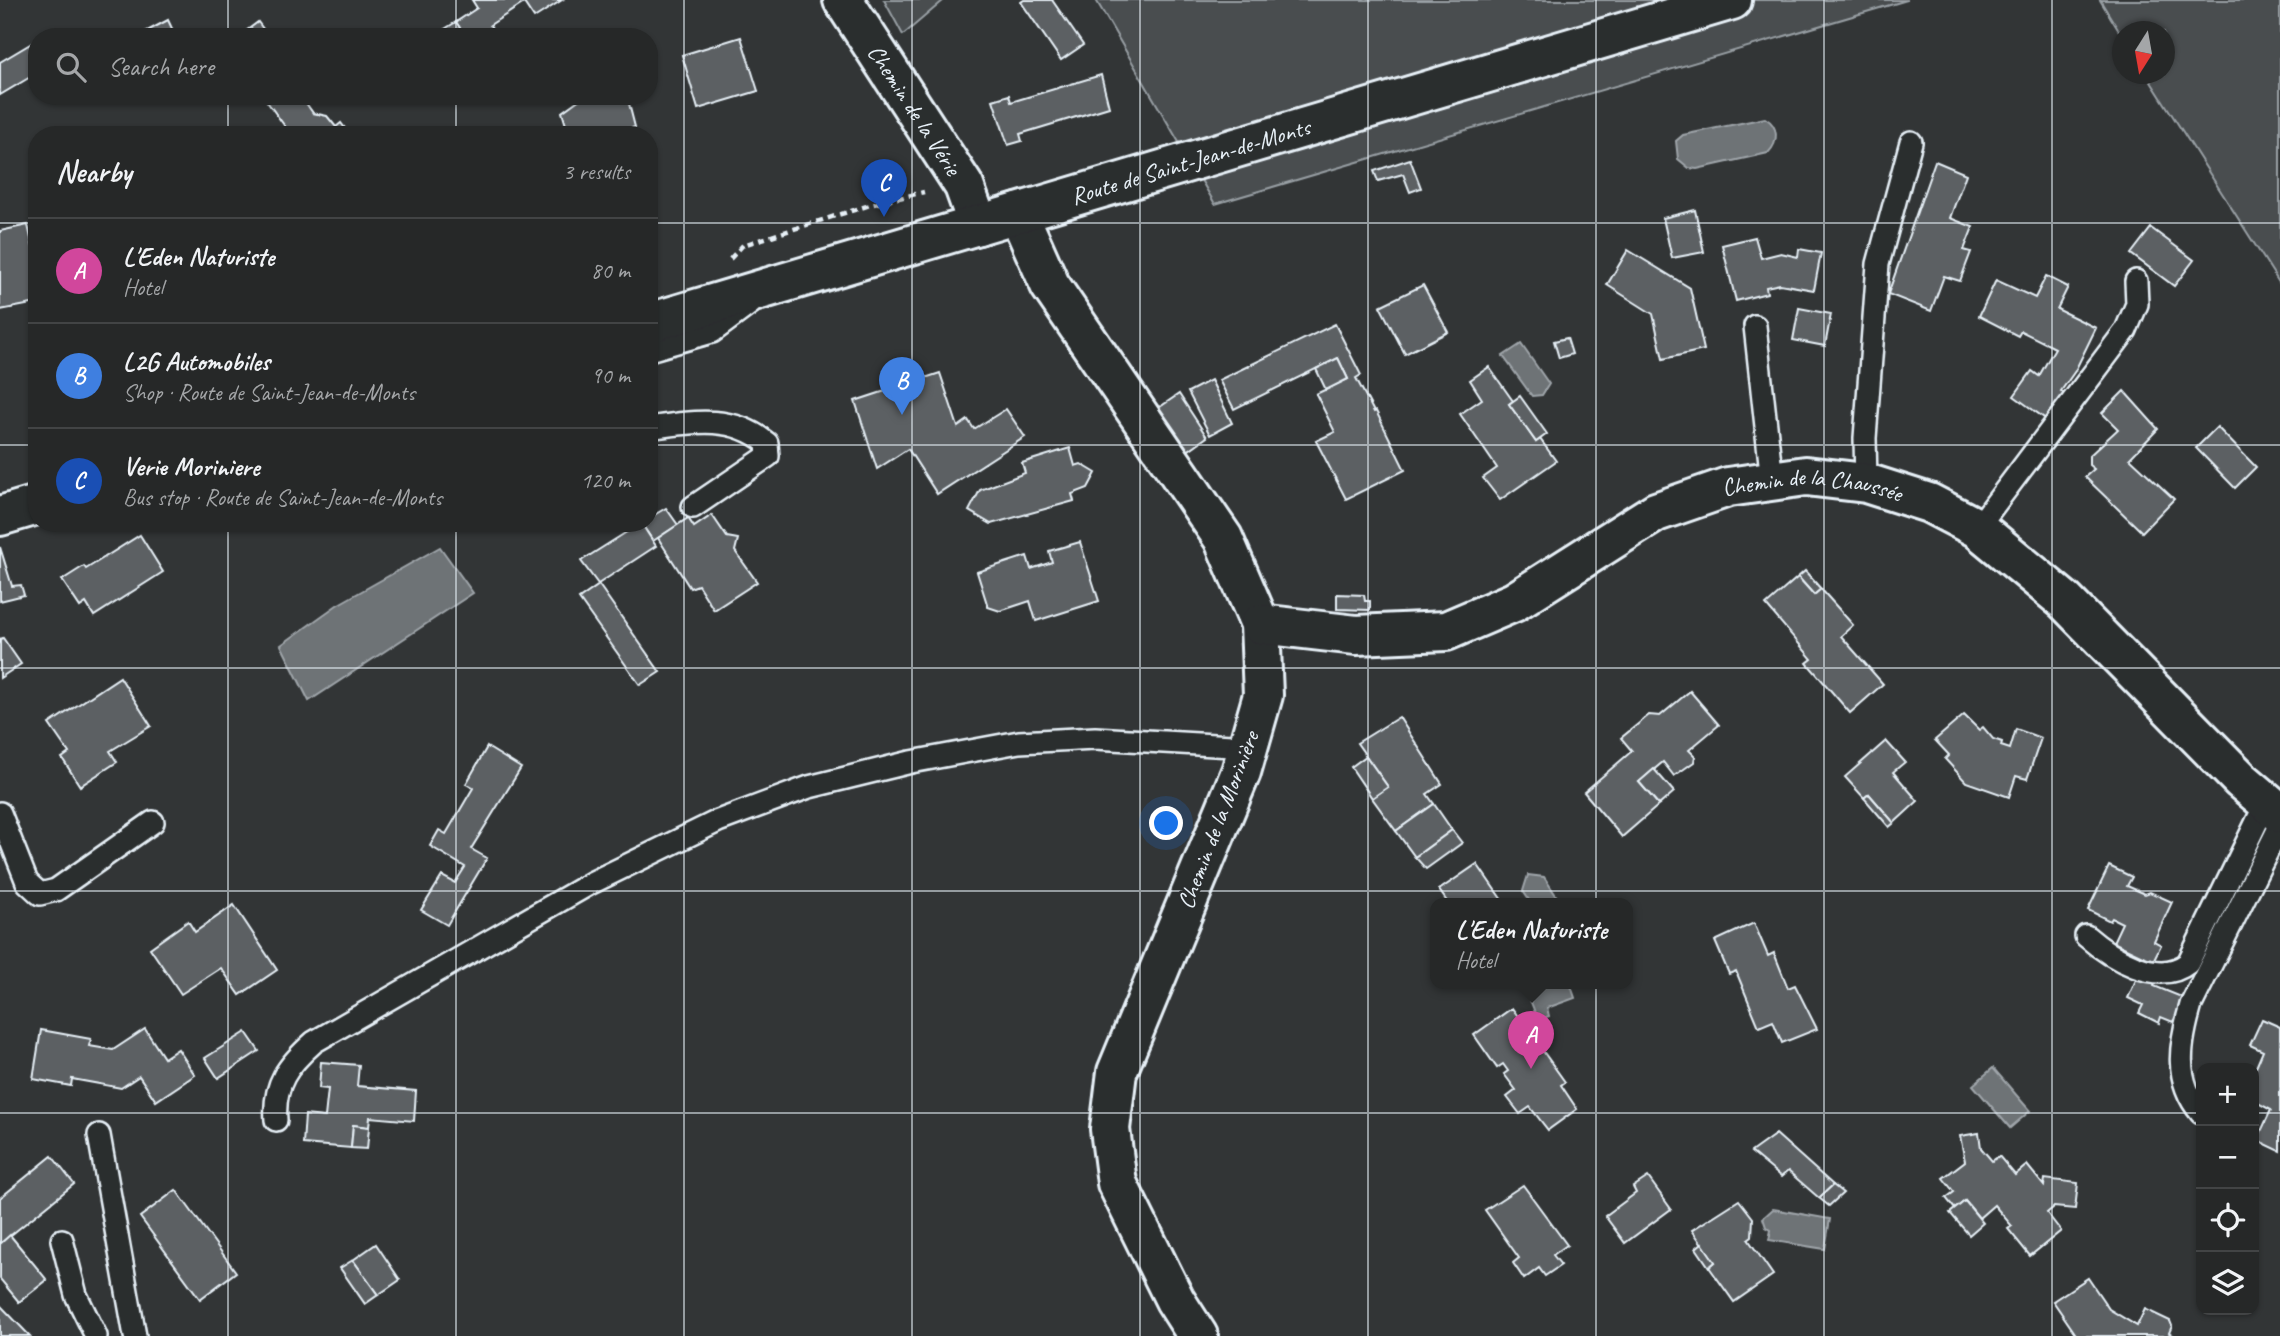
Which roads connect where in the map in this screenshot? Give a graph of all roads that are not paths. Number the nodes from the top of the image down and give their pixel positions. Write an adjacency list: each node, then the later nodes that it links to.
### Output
1 (843, 0): 5 (street, Chemin de la Vérie)
2 (1732, 0): 4 (street, Route de Saint-Jean-de-Monts)
3 (1911, 142): 13 (lane)
4 (1018, 213): 5 (street, Route de Saint-Jean-de-Monts); 18 (street, Chemin de la Morinière)
5 (978, 225): 7 (street, Route de Saint-Jean-de-Monts)
6 (2136, 281): 17 (lane)
7 (776, 285): 8 (street, Route de Saint-Jean-de-Monts); 10 (lane)
8 (658, 320)
9 (1755, 326): 12 (lane)
10 (658, 347)
11 (658, 427): 14 (lane)
12 (1772, 481): 13 (street, Chemin de la Chaussée); 18 (street, Chemin de la Chaussée)
13 (1866, 483): 17 (street, Chemin de la Chaussée)
14 (693, 507)
15 (28, 508): 16 (street)
16 (0, 516)
17 (1977, 528): 21 (street, Chemin de la Chaussée)
18 (1260, 624): 19 (street, Chemin de la Morinière)
19 (1249, 747): 25 (lane); 30 (street, Chemin de la Morinière)
20 (0, 813): 22 (lane)
21 (2275, 814): 23 (lane); 24 (lane)
22 (153, 822)
23 (2086, 936)
24 (2196, 1104)
25 (276, 1120)
26 (99, 1135): 29 (lane)
27 (62, 1240): 28 (lane)
28 (96, 1336)
29 (135, 1336)
30 (1198, 1336)

